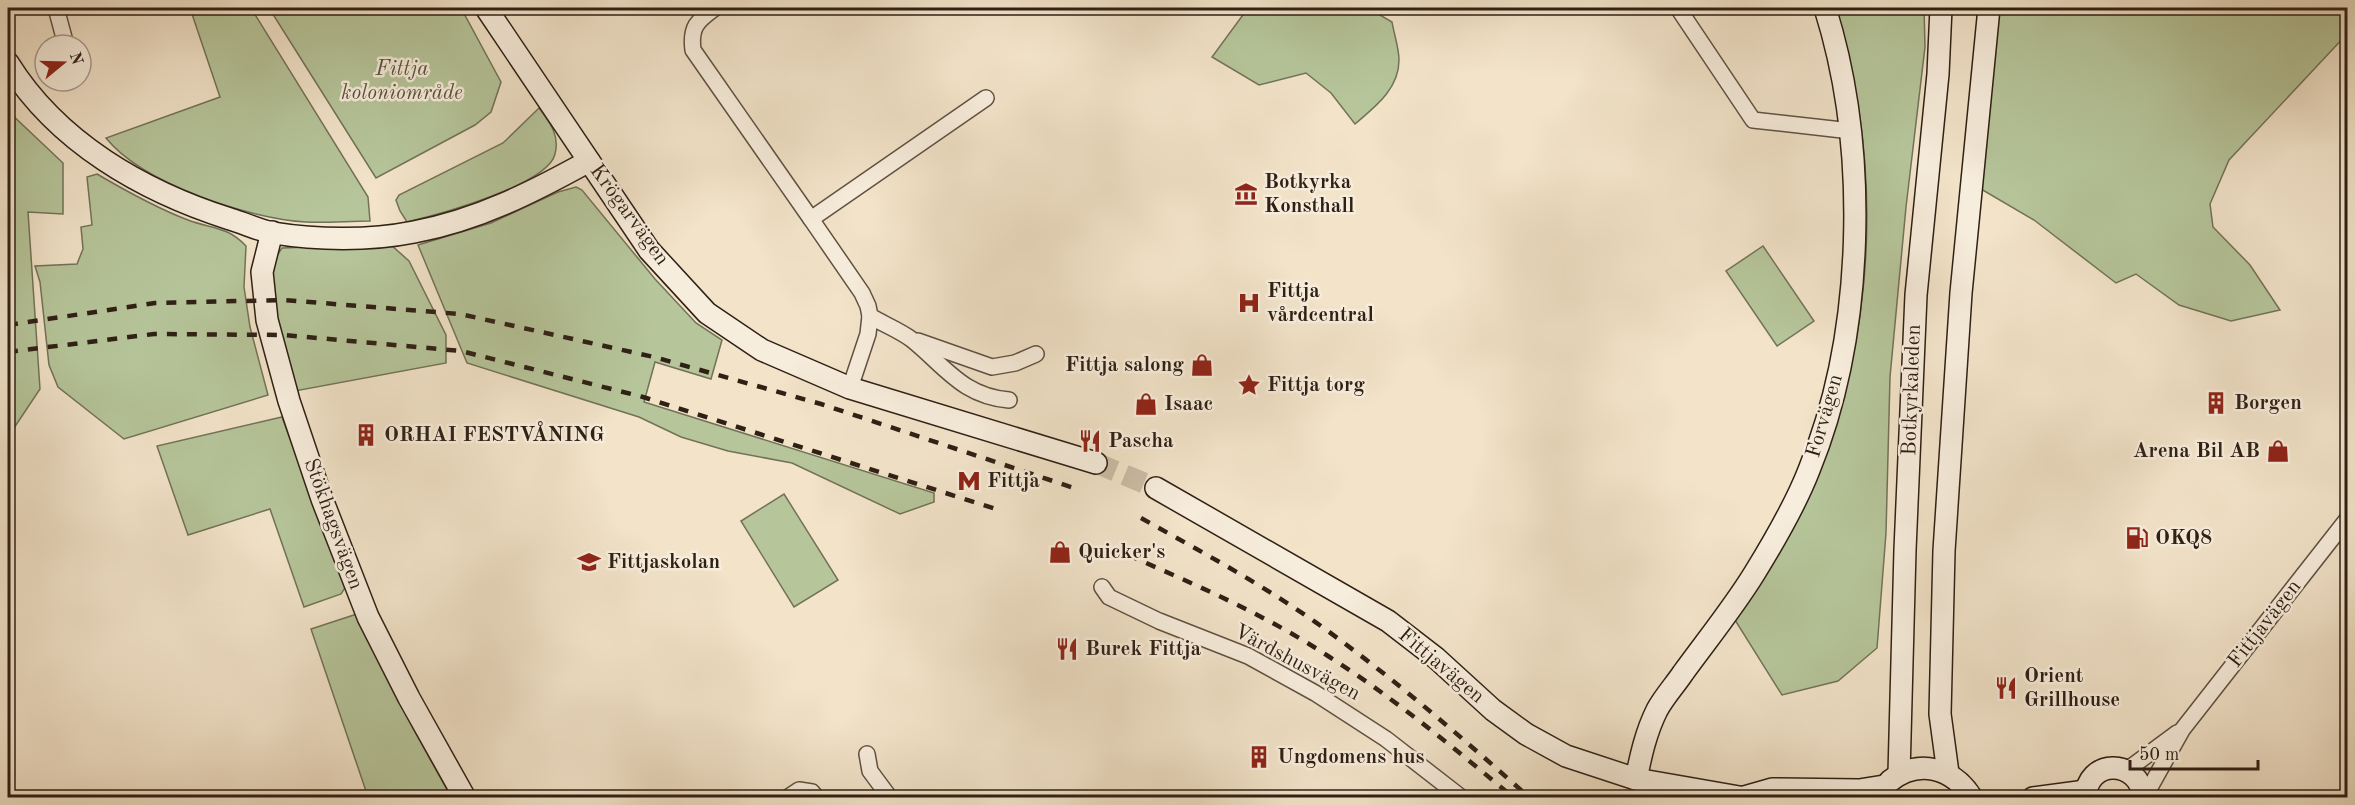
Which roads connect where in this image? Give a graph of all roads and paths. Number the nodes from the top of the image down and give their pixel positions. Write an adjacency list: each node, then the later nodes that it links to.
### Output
1 (56, 8): 8 (street)
2 (486, 8): 12 (street, Krögarvägen)
3 (715, 8): 13 (street)
4 (1678, 8): 11 (street)
5 (1825, 8): 11 (street, Forvägen)
6 (1941, 8): 29 (street, Botkyrkaleden)
7 (1989, 8): 27 (street, Botkyrkaleden)
8 (63, 33)
9 (8, 63): 14 (street)
10 (986, 98): 13 (street)
11 (1851, 131): 28 (street, Forvägen)
12 (590, 161): 14 (street); 18 (street, Krögarvägen)
13 (811, 219): 15 (street)
14 (272, 232): 32 (street, Stökhagsvägen)
15 (870, 316): 16 (street); 18 (street)
16 (910, 338): 17 (street); 19 (street)
17 (1036, 354)
18 (850, 387): 20 (street, Krögarvägen)
19 (1009, 400)
20 (1096, 463)
21 (1156, 488): 28 (street, Fittjavägen)
22 (2348, 518): 24 (street, Fittjavägen)
23 (1102, 587): 36 (street, Värdshusvägen)
24 (2182, 730): 26 (street, Fittjavägen); 39 (street, Fittjavägen)
25 (867, 754): 35 (street)
26 (2127, 770): 30 (street); 39 (street)
27 (1948, 773): 29 (street); 37 (street)
28 (1635, 779): 31 (street, Fittjavägen)
29 (1887, 786): 31 (street, Fittjavägen)
30 (2086, 794): 38 (street)
31 (1744, 797)
32 (465, 798)
33 (787, 798): 34 (street)
34 (817, 798)
35 (890, 798)
36 (1462, 798)
37 (1972, 798)
38 (2033, 798)
39 (2144, 798)

